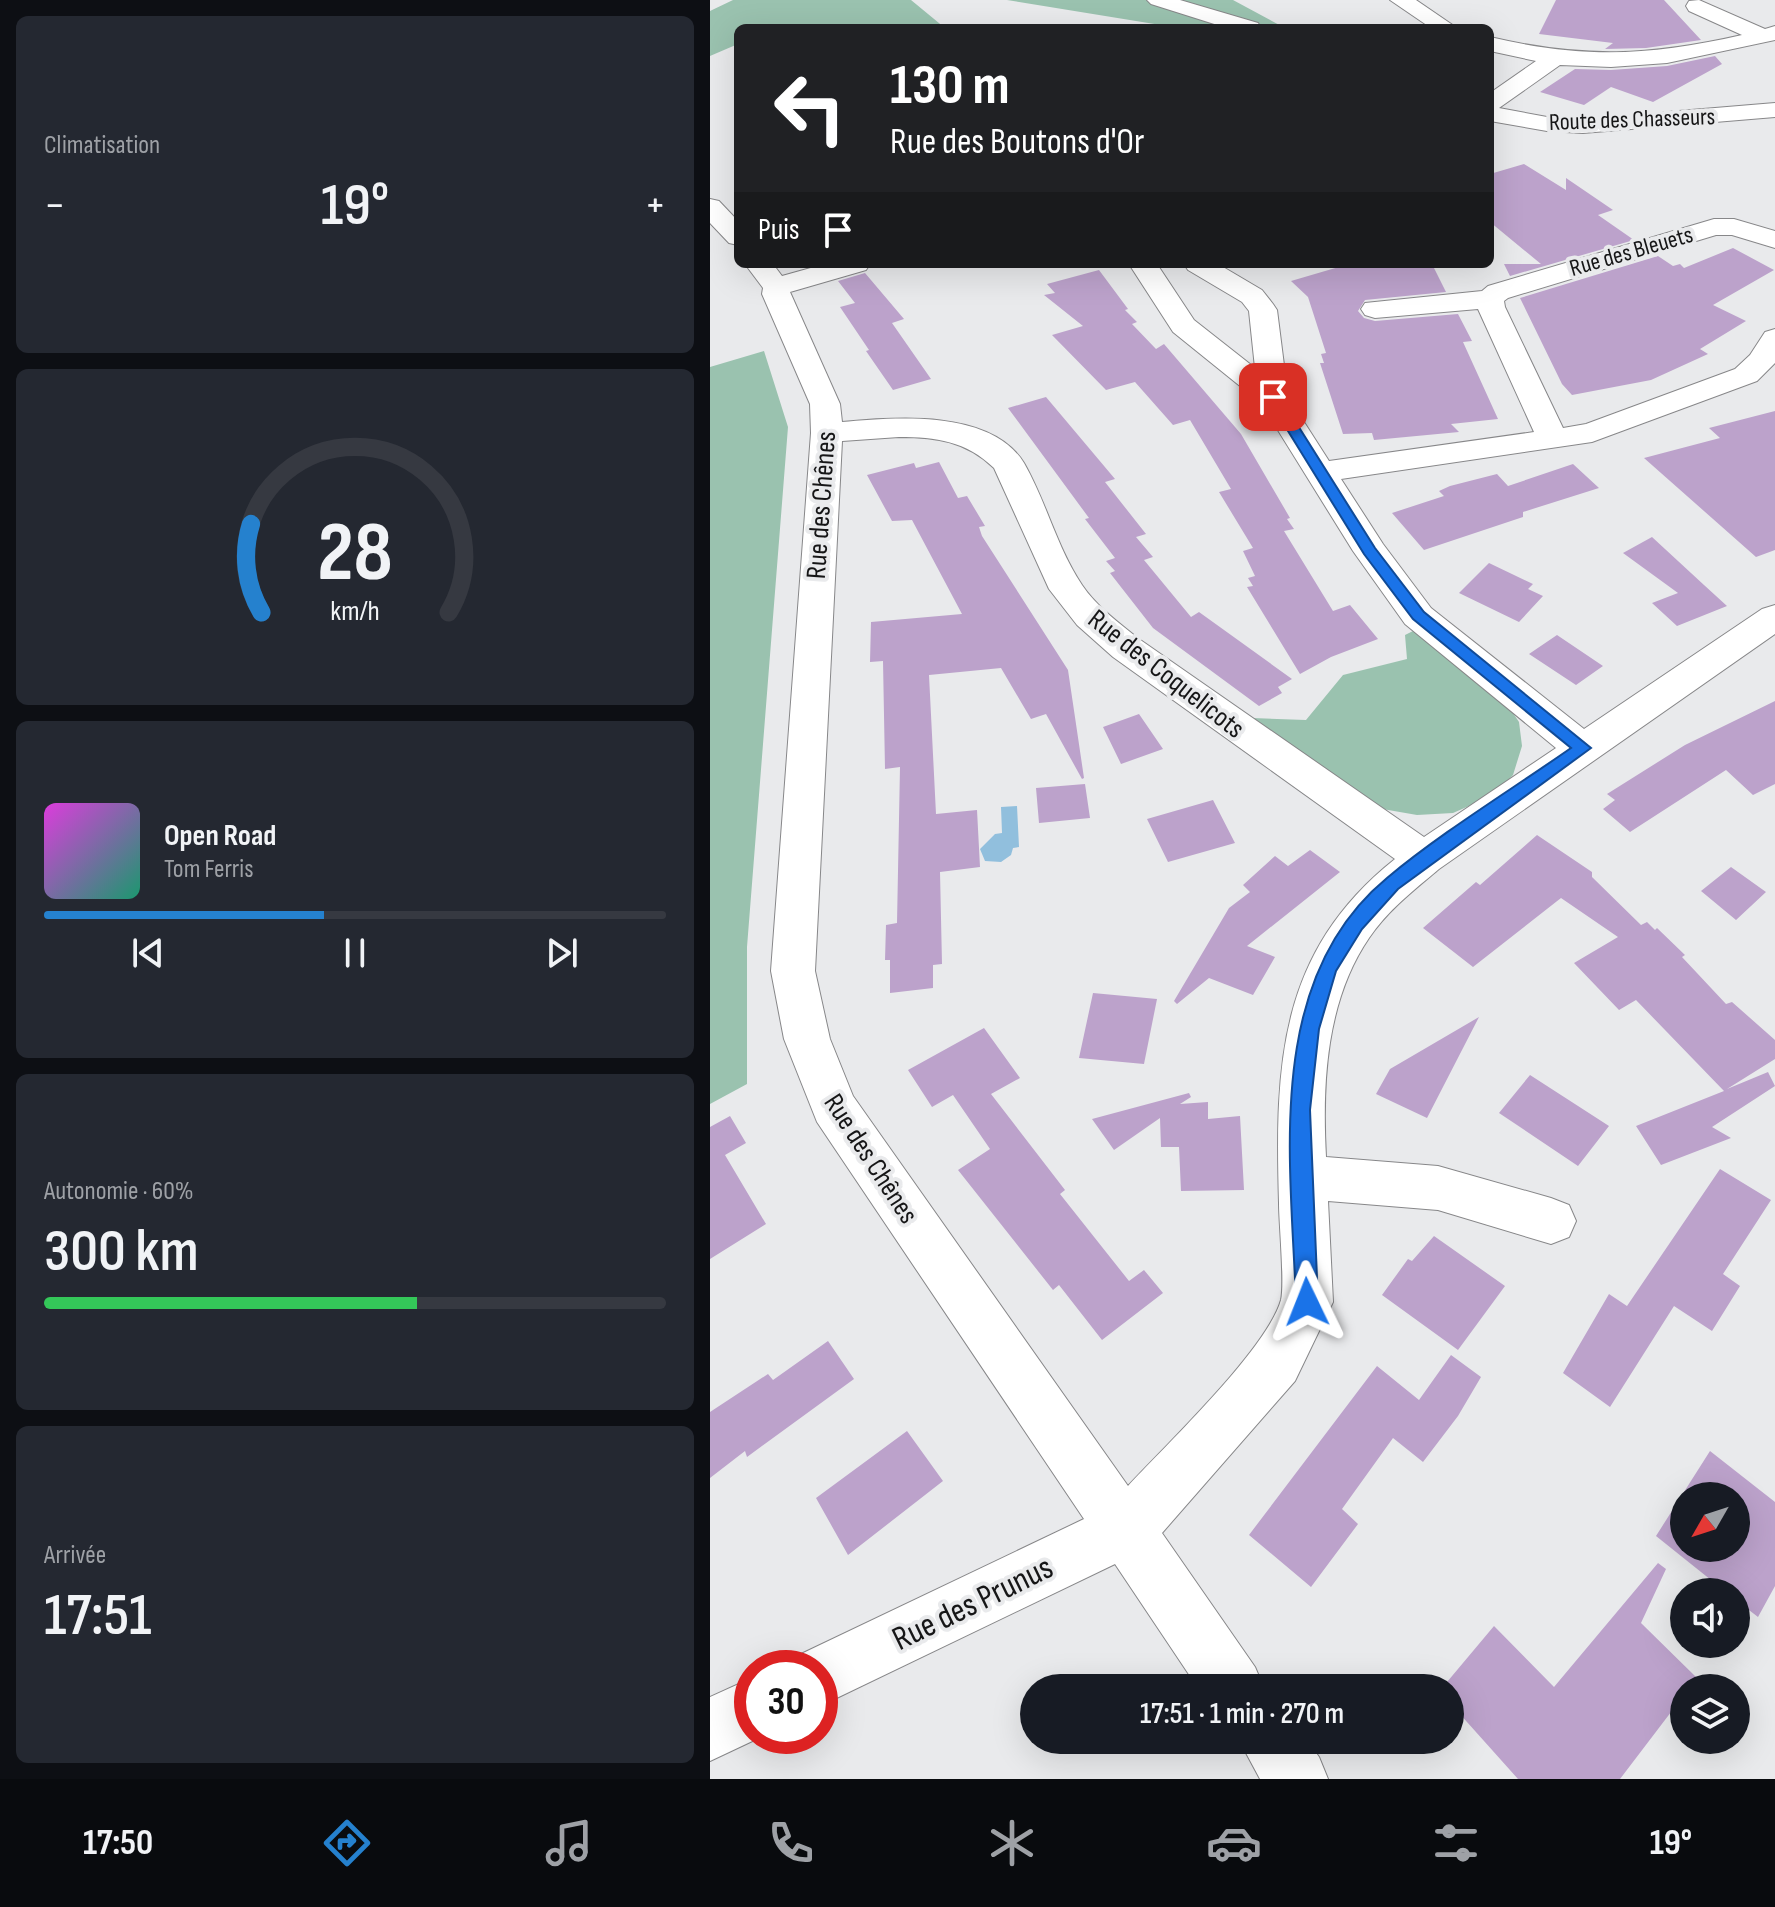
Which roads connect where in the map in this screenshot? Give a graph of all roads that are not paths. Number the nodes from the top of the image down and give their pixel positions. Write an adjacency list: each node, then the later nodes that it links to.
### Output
1 (1158, 0): 4 (street)
2 (1401, 0): 5 (street)
3 (1697, 6): 6 (street)
4 (1237, 24)
5 (1440, 24)
6 (1769, 35): 8 (street)
7 (1494, 45): 8 (street)
8 (1544, 55): 9 (street); 10 (street, Route des Chasseurs)
9 (1494, 80)
10 (1494, 100)
11 (1775, 110): 12 (street, Route des Chasseurs)
12 (1494, 115)
13 (710, 207): 14 (street)
14 (734, 233)
15 (1775, 240): 20 (street, Rue des Bleuets)
16 (840, 268): 19 (street)
17 (1146, 268): 23 (street)
18 (1205, 268): 23 (street)
19 (768, 276): 24 (street, Rue des Chênes)
20 (1490, 299): 21 (street, Rue des Bleuets); 25 (street)
21 (1375, 309)
22 (1775, 338): 25 (street)
23 (1273, 397): 26 (street)
24 (827, 433): 29 (street, Rue des Coquelicots); 32 (street, Rue des Chênes)
25 (1553, 440): 26 (street)
26 (1320, 472): 28 (street)
27 (1775, 617): 28 (street)
28 (1582, 748): 29 (street)
29 (1424, 858): 30 (street)
30 (1303, 1177): 31 (street); 32 (street)
31 (1551, 1221)
32 (1126, 1531): 33 (street, Rue des Prunus); 34 (street, Rue des Chênes)
33 (838, 1667)
34 (1224, 1674)
35 (734, 1718): 36 (street)
36 (710, 1730)
37 (1280, 1754): 38 (street)
38 (1297, 1779)

